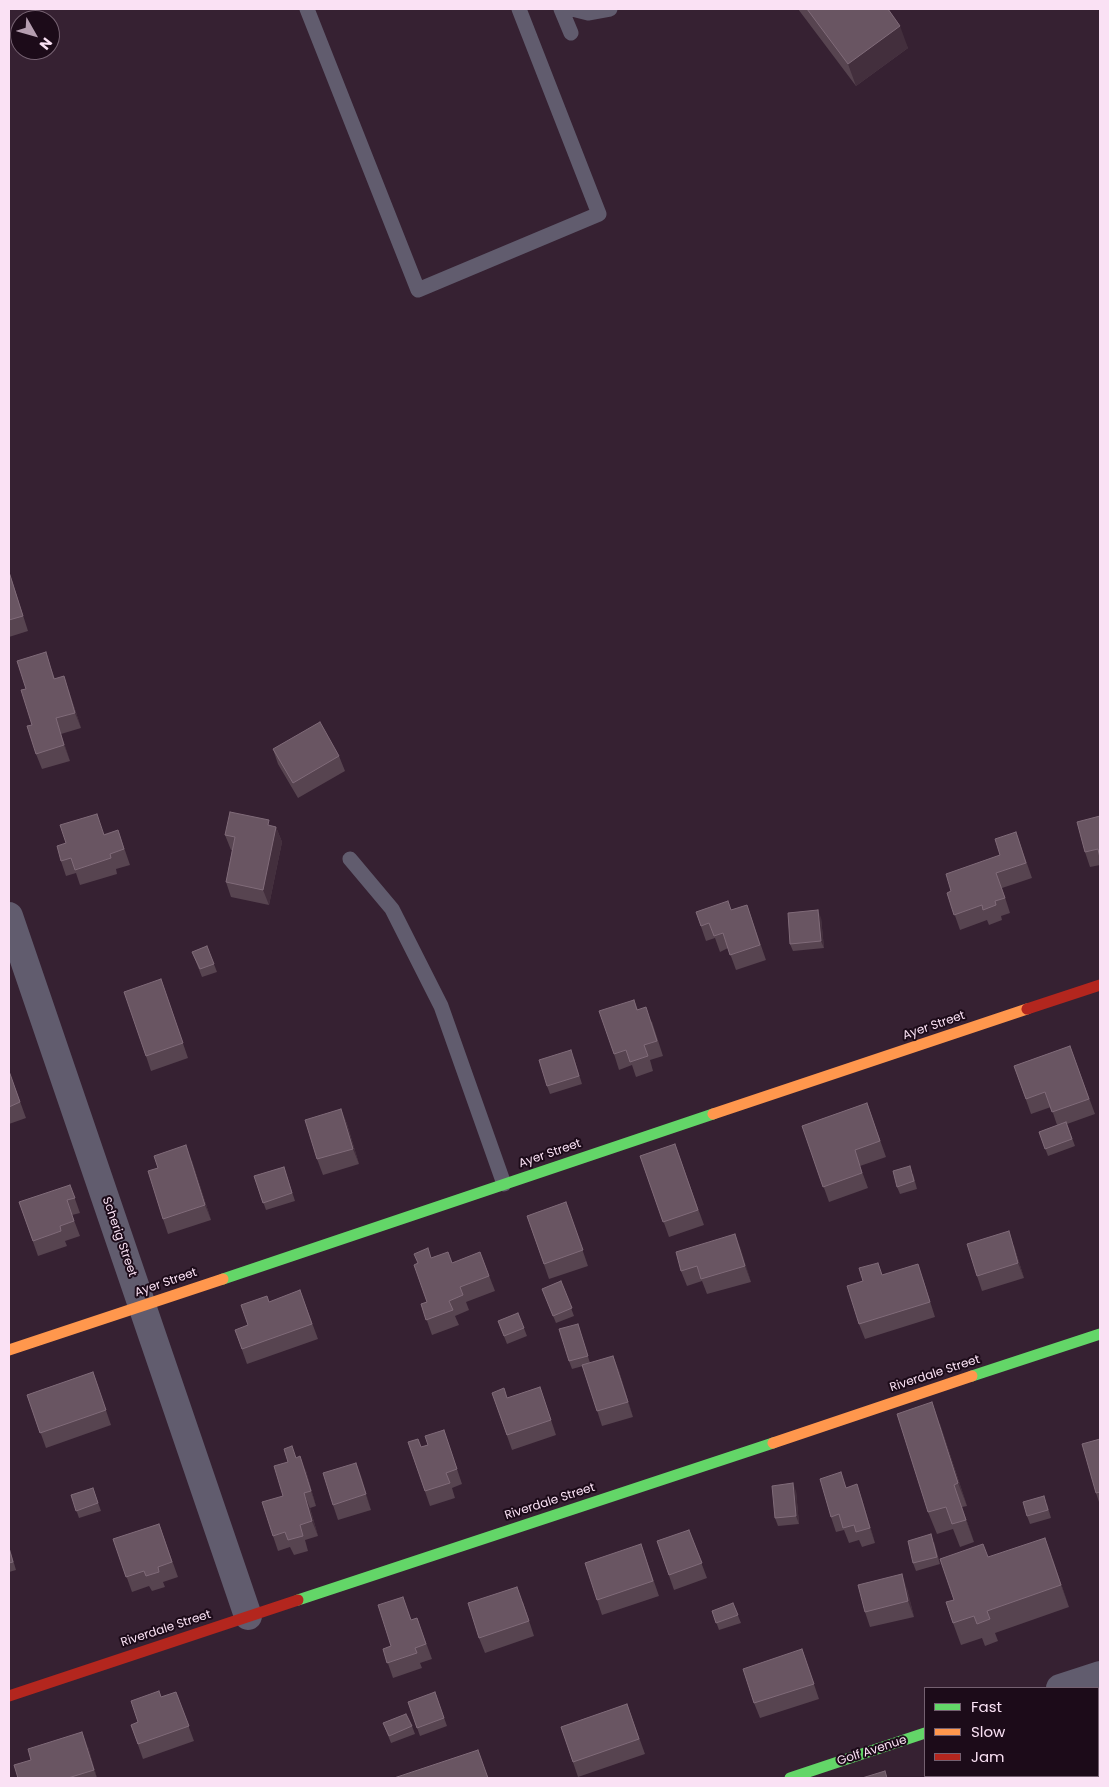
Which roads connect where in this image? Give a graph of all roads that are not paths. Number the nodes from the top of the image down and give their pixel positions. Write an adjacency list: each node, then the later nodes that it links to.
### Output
1 (308, 9): 2 (lane)
2 (519, 9)
3 (561, 9): 6 (lane)
4 (572, 9): 5 (lane)
5 (610, 9)
6 (570, 33)
7 (350, 859): 10 (lane)
8 (9, 916): 11 (street, Scherig Street)
9 (1100, 984): 10 (street, Ayer Street)
10 (504, 1184): 11 (street, Ayer Street)
11 (142, 1306): 13 (street, Ayer Street); 14 (street, Scherig Street)
12 (1100, 1334): 14 (street, Riverdale Street)
13 (9, 1350)
14 (248, 1616): 17 (street, Riverdale Street)
15 (1100, 1675): 16 (street)
16 (1063, 1687)
17 (9, 1696)
18 (924, 1733): 19 (street, Golf Avenue)
19 (790, 1778)

